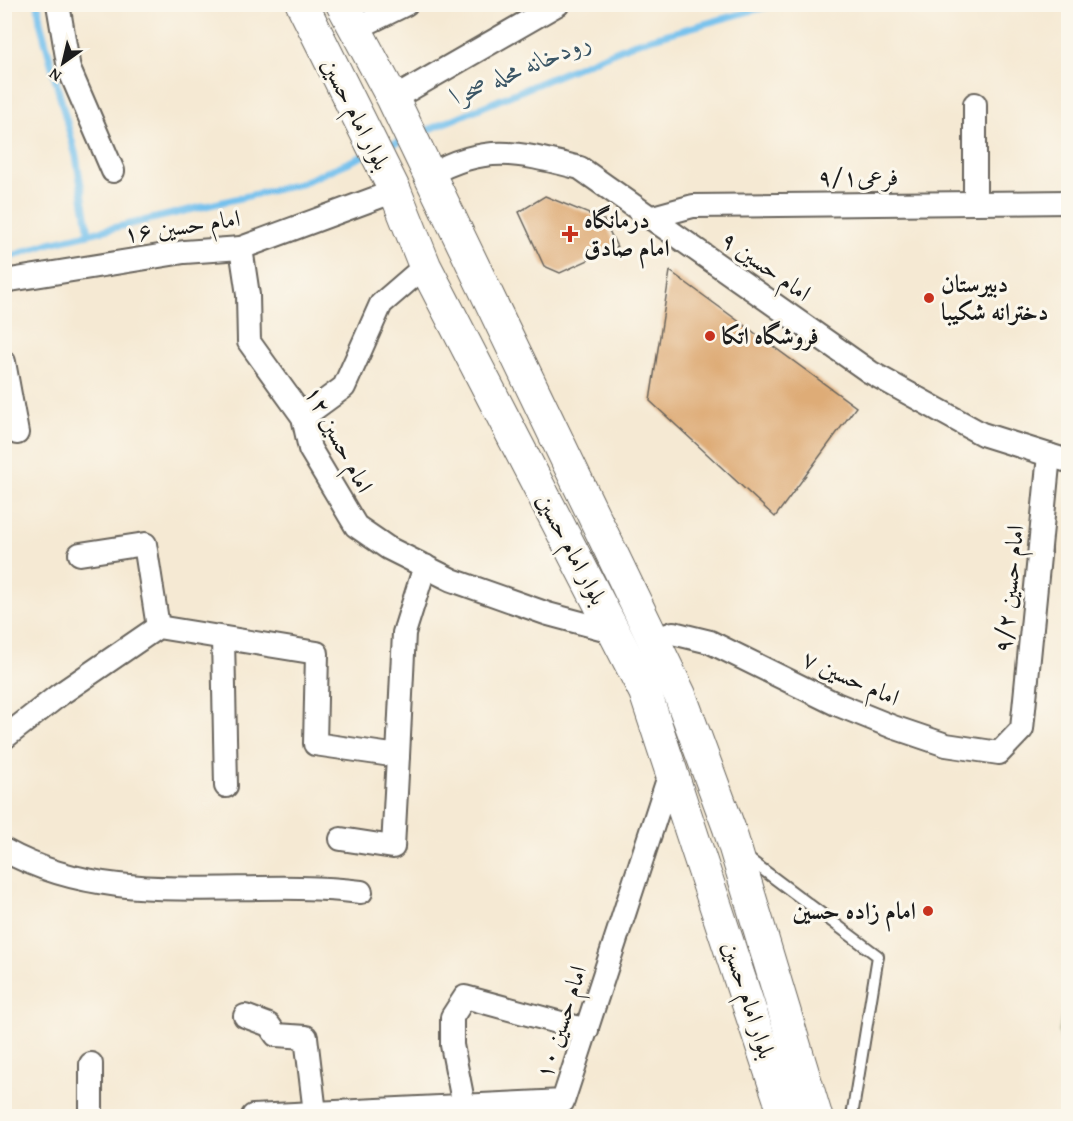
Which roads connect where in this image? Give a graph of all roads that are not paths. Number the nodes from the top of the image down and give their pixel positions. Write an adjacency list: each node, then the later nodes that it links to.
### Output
1 (58, 4): 8 (street)
2 (302, 4): 10 (main road, بلوار امام حسین)
3 (406, 4): 5 (street)
4 (558, 4): 6 (street)
5 (349, 17): 6 (main road, بلوار امام حسین)
6 (393, 99): 9 (main road, بلوار امام حسین)
7 (975, 104): 12 (street)
8 (113, 171)
9 (429, 175): 13 (street, امام حسین ۹); 26 (main road, بلوار امام حسین)
10 (395, 191): 14 (street, امام حسین ۱۶); 15 (main road, بلوار امام حسین)
11 (1068, 202): 12 (street, فرعی۹/۱)
12 (975, 203): 13 (street, فرعی۹/۱)
13 (650, 218): 20 (street, امام حسین ۹)
14 (241, 248): 16 (street, امام حسین ۱۶); 18 (street, امام حسین ۱۲)
15 (425, 266): 18 (street); 24 (main road, بلوار امام حسین)
16 (4, 281)
17 (4, 362): 19 (street)
18 (303, 417): 22 (street, امام حسین ۱۲)
19 (17, 433)
20 (1059, 458): 27 (street, امام حسین ۹/۲)
21 (80, 554): 23 (street)
22 (425, 566): 24 (street, امام حسین ۱۲); 29 (street)
23 (158, 627): 25 (street); 28 (street)
24 (615, 632): 30 (main road, بلوار امام حسین)
25 (223, 638): 29 (street); 31 (street)
26 (654, 640): 27 (street, امام حسین ۷); 34 (main road, بلوار امام حسین)
27 (1022, 729)
28 (4, 738)
29 (398, 756): 32 (street)
30 (672, 767): 37 (street, امام حسین ۱۰); 41 (main road, بلوار امام حسین)
31 (226, 786)
32 (341, 839)
33 (4, 850): 35 (street)
34 (736, 850): 41 (main road, بلوار امام حسین); 46 (lane)
35 (361, 892)
36 (245, 1016): 43 (street)
37 (587, 1030): 39 (street); 40 (street, امام حسین ۱۰)
38 (92, 1064): 44 (street)
39 (464, 1106): 40 (street, امام حسین ۱۰); 42 (street, امام حسین ۱۰)
40 (562, 1109)
41 (799, 1111)
42 (439, 1112): 43 (street, امام حسین ۱۰)
43 (315, 1113): 45 (street, امام حسین ۱۰)
44 (91, 1116)
45 (253, 1116)
46 (852, 1116)

